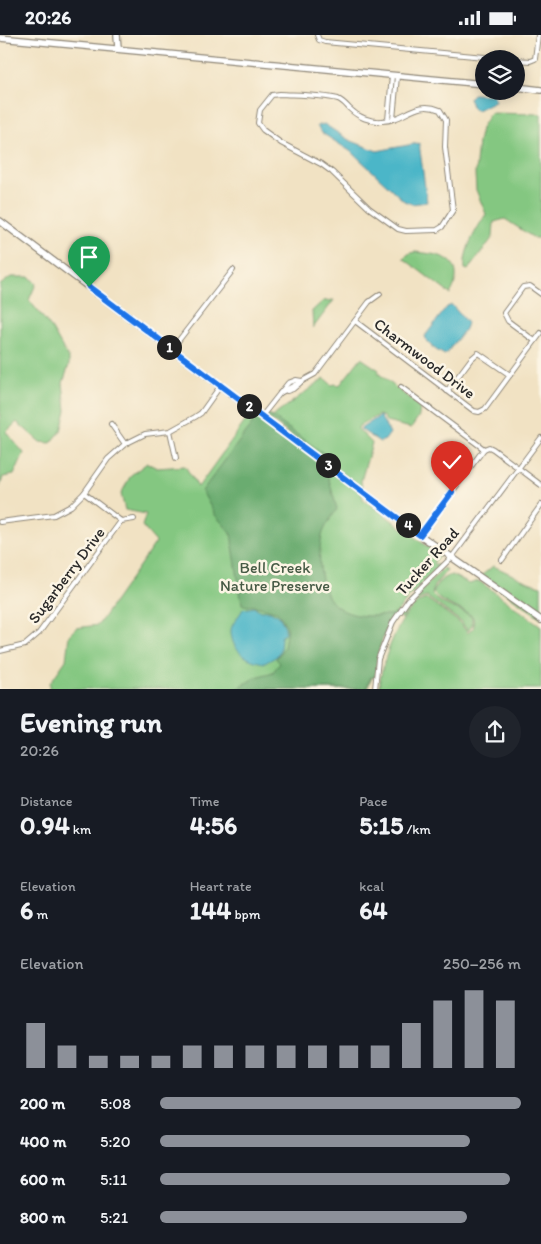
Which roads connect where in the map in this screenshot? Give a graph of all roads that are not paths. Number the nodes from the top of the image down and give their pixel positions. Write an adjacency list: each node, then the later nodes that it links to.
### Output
1 (117, 35): 5 (street)
2 (318, 35): 6 (street)
3 (538, 35): 7 (street)
4 (0, 38): 5 (street)
5 (118, 48): 8 (street)
6 (475, 56)
7 (525, 61)
8 (395, 76): 9 (street); 12 (street)
9 (475, 83)
10 (525, 88): 11 (street)
11 (541, 90)
12 (390, 120): 12 (street)
13 (0, 221): 20 (street)
14 (233, 270): 20 (street)
15 (380, 294): 17 (street)
16 (541, 294): 19 (street)
17 (355, 321): 22 (street); 25 (street, Charmwood Drive)
18 (541, 333): 19 (street, Charmwood Drive)
19 (535, 341): 21 (street, Charmwood Drive)
20 (172, 349): 23 (street)
21 (510, 375): 25 (street, Charmwood Drive); 25 (street)
22 (302, 381): 26 (street); 26 (street)
23 (221, 385): 27 (street); 29 (street)
24 (401, 387): 32 (street)
25 (447, 391)
26 (280, 393): 27 (street)
27 (262, 416): 41 (street)
28 (111, 424): 31 (street)
29 (170, 431): 31 (street); 33 (street)
30 (541, 438): 34 (street, Tucker Road)
31 (124, 443): 36 (street)
32 (484, 449): 34 (street); 41 (street)
33 (176, 458)
34 (518, 468): 35 (street); 42 (street, Tucker Road)
35 (541, 485)
36 (84, 493): 39 (street); 40 (street)
37 (541, 505): 43 (street)
38 (134, 519): 39 (street)
39 (121, 521): 45 (street, Sugarberry Drive)
40 (0, 522)
41 (420, 535): 42 (street)
42 (452, 557): 44 (street); 46 (street, Tucker Road)
43 (502, 560)
44 (541, 620)
45 (0, 651)
46 (375, 689)

